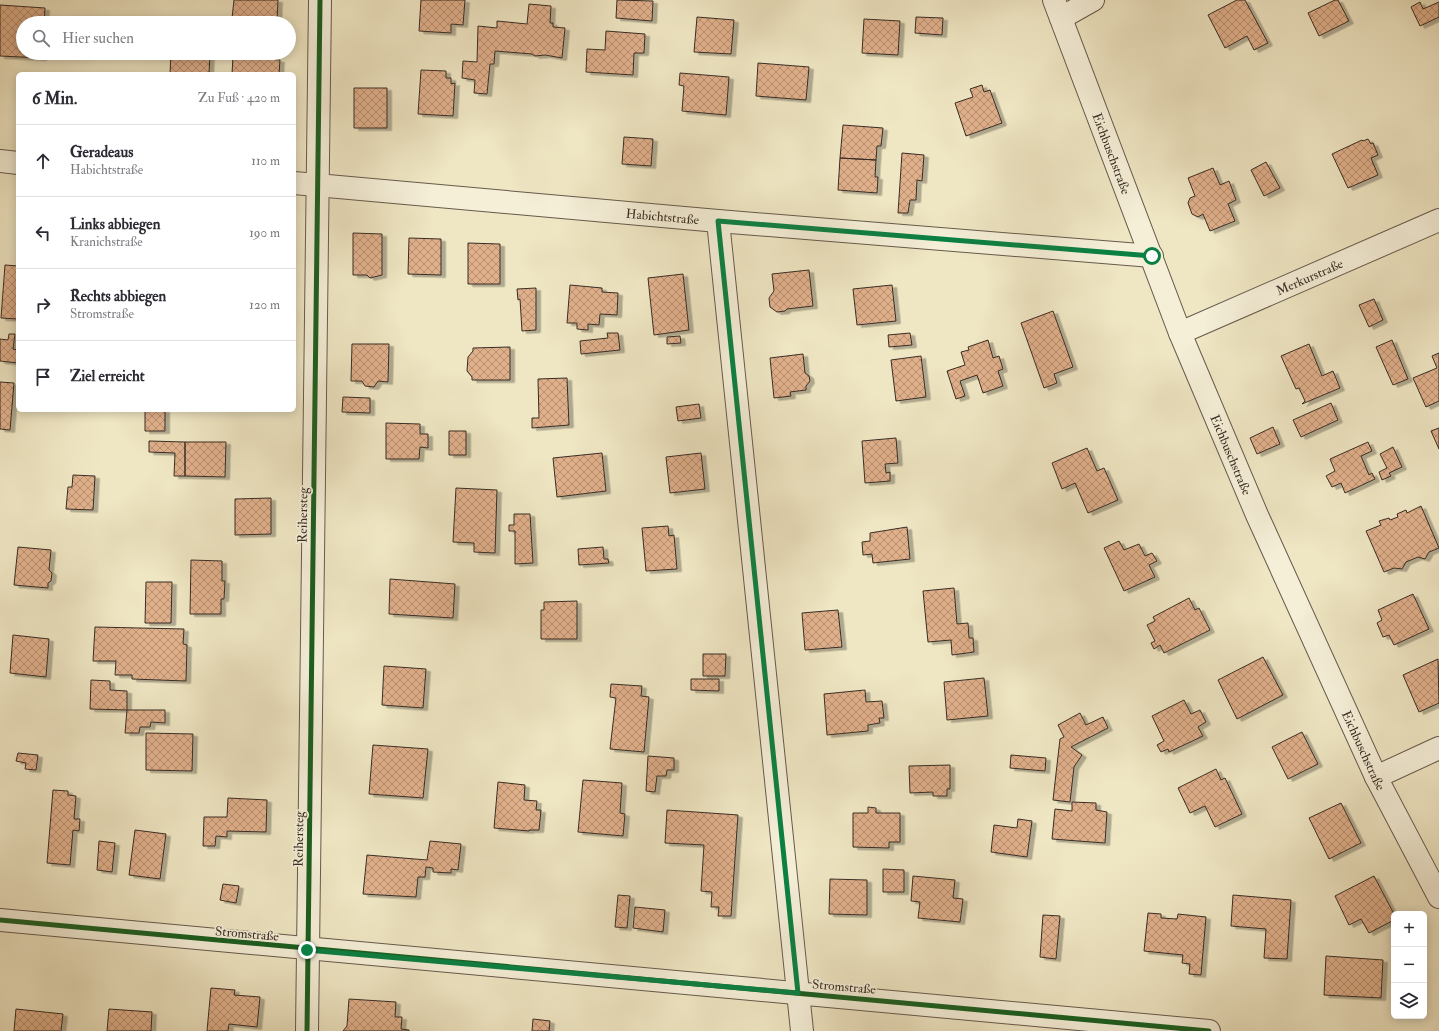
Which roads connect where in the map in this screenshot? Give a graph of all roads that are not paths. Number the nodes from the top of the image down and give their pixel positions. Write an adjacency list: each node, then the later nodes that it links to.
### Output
1 (320, 0): 7 (street, Reihersteg)
2 (1093, 0): 3 (street)
3 (1058, 9): 10 (street, Eichbuschstraße)
4 (0, 161): 5 (street)
5 (16, 163)
6 (296, 184): 7 (street, Habichtstraße)
7 (317, 185): 9 (street, Habichtstraße); 16 (street, Reihersteg)
8 (1439, 220): 11 (street, Merkurstraße)
9 (718, 221): 10 (street, Habichtstraße); 17 (street)
10 (1152, 256): 11 (street, Eichbuschstraße)
11 (1180, 333): 13 (street, Eichbuschstraße)
12 (1439, 748): 13 (street)
13 (1376, 777): 14 (street, Eichbuschstraße)
14 (1439, 896)
15 (0, 920): 16 (street, Stromstraße)
16 (307, 950): 17 (street, Stromstraße); 18 (street, Reihersteg)
17 (798, 993): 19 (street); 20 (street, Stromstraße)
18 (306, 1031)
19 (802, 1031)
20 (1209, 1031)

